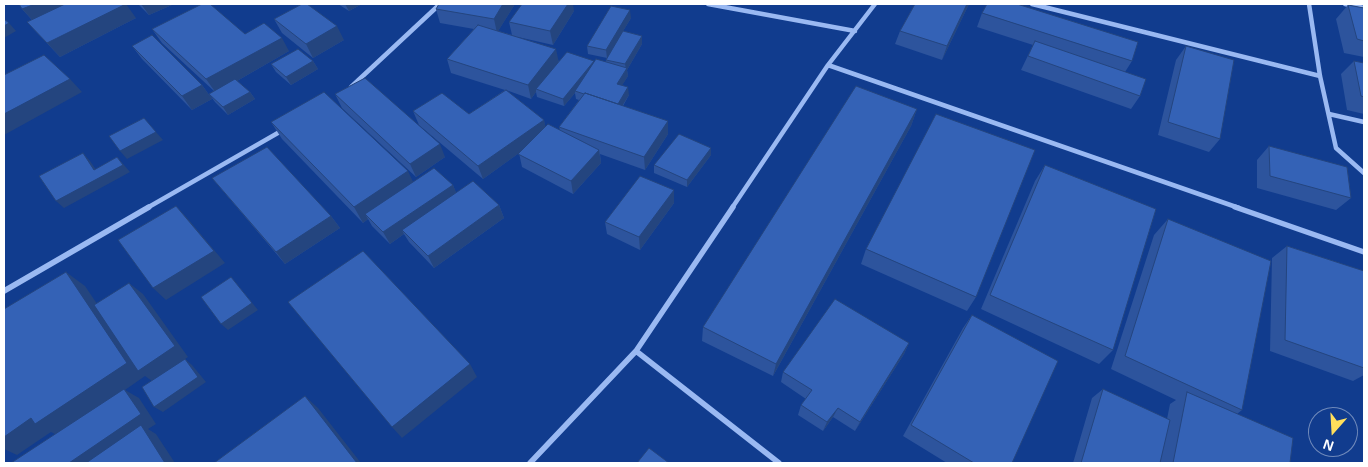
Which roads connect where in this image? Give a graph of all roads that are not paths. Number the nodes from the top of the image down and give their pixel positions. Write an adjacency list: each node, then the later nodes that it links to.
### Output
1 (440, 4): 11 (street)
2 (708, 4): 8 (street)
3 (875, 4): 8 (street)
4 (1032, 4): 10 (street)
5 (1309, 4): 10 (street)
6 (1345, 4): 7 (street)
7 (1364, 8)
8 (855, 31): 9 (street)
9 (828, 65): 16 (street); 18 (street)
10 (1320, 76): 12 (street)
11 (346, 92)
12 (1328, 114): 13 (street); 15 (street)
13 (1364, 122)
14 (287, 128): 17 (street)
15 (1364, 174)
16 (1364, 252)
17 (4, 291)
18 (636, 351): 19 (street); 20 (street)
19 (530, 463)
20 (779, 463)

